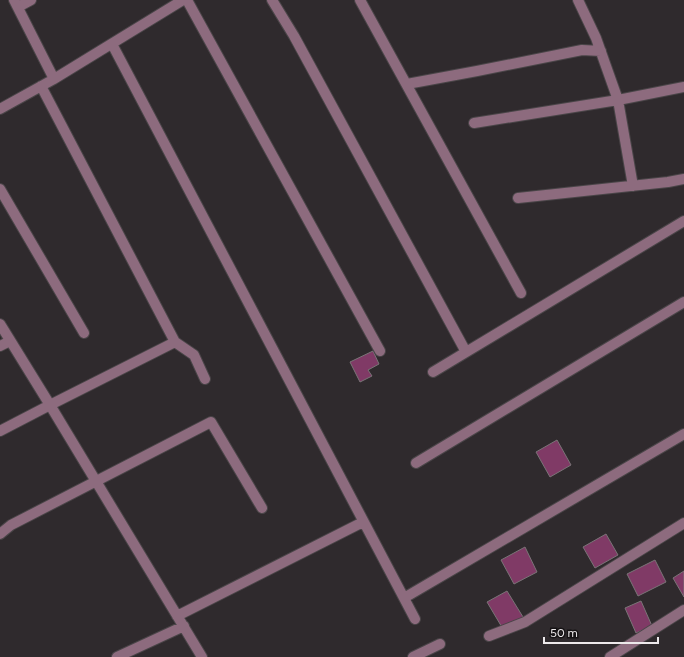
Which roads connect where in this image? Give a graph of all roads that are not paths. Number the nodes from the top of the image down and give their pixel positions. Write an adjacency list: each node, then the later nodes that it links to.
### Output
1 (31, 0): 7 (street)
2 (183, 0): 8 (street)
3 (188, 0): 30 (street)
4 (272, 0): 31 (street)
5 (360, 0): 12 (street)
6 (578, 0): 10 (street)
7 (16, 3): 11 (street)
8 (171, 3): 9 (street)
9 (112, 44): 11 (street); 40 (street)
10 (601, 51): 12 (street); 15 (street)
11 (54, 79): 13 (street)
12 (407, 84): 23 (street)
13 (41, 86): 16 (street); 28 (street)
14 (684, 87): 15 (street)
15 (618, 100): 17 (street); 19 (street)
16 (0, 109)
17 (474, 123)
18 (684, 179): 19 (street)
19 (633, 186): 21 (street)
20 (0, 189): 26 (street)
21 (518, 198)
22 (684, 221): 31 (street)
23 (521, 293)
24 (684, 302): 37 (street)
25 (0, 324): 27 (street)
26 (84, 333)
27 (10, 341): 29 (street); 34 (street)
28 (175, 342): 33 (street); 34 (street)
29 (0, 346)
30 (380, 351)
31 (466, 352): 32 (street)
32 (434, 372)
33 (206, 378)
34 (50, 405): 35 (street); 38 (street)
35 (0, 431)
36 (684, 434): 43 (street)
37 (416, 463)
38 (96, 481): 39 (street); 42 (street); 45 (street)
39 (262, 508)
40 (363, 522): 43 (street); 45 (street)
41 (684, 523): 48 (street)
42 (0, 534)
43 (404, 598): 46 (street)
44 (684, 610): 53 (street)
45 (177, 616): 47 (street)
46 (415, 619)
47 (184, 626): 50 (street); 51 (street)
48 (489, 636)
49 (440, 644): 52 (street)
50 (117, 657)
51 (202, 657)
52 (413, 657)
53 (610, 657)

